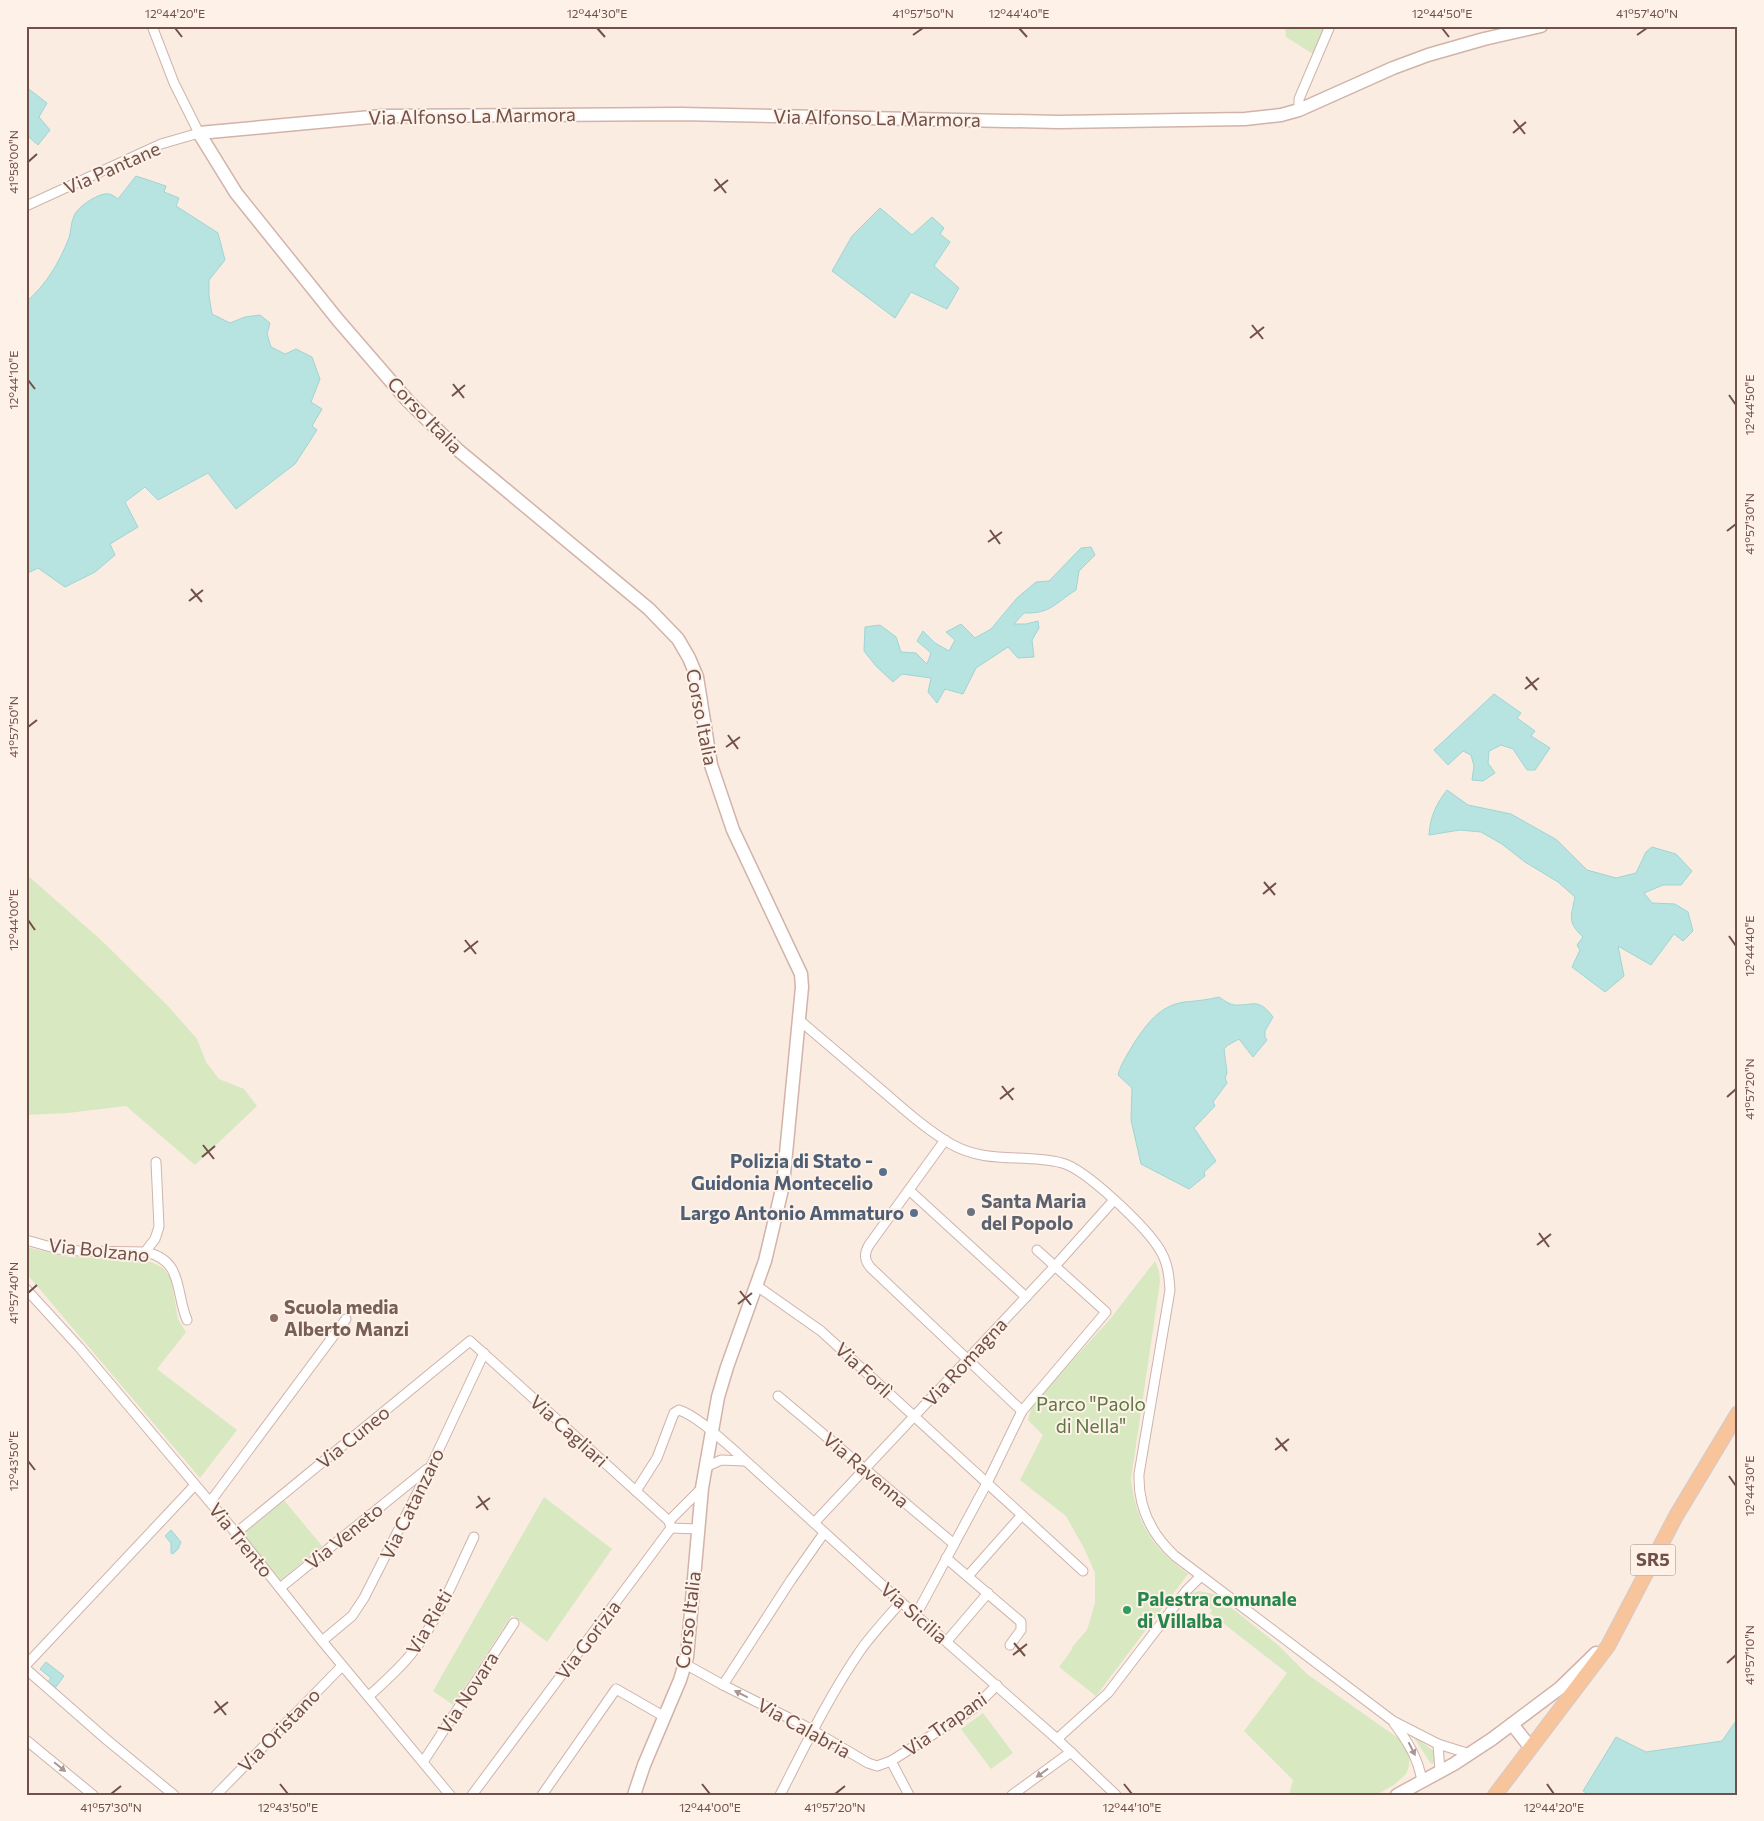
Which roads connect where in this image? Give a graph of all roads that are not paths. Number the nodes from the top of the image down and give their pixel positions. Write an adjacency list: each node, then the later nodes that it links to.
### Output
1 (152, 26): 5 (street)
2 (1330, 26): 4 (street)
3 (1541, 26): 4 (street, Via Alfonso La Marmora)
4 (1299, 110): 5 (street, Via Alfonso La Marmora)
5 (199, 133): 6 (street, Via Pantane); 7 (street, Corso Italia)
6 (26, 206)
7 (798, 1019): 8 (street); 16 (street, Corso Italia)
8 (945, 1140): 10 (street); 11 (street)
9 (156, 1162): 14 (street)
10 (909, 1190): 18 (street); 23 (street)
11 (1114, 1200): 15 (street, Via Romagna); 49 (street)
12 (26, 1240): 14 (street, Via Bolzano)
13 (1037, 1250): 15 (street)
14 (145, 1252): 20 (street, Via Bolzano)
15 (1055, 1266): 18 (street, Via Romagna); 25 (street)
16 (757, 1286): 27 (street, Via Forlì); 28 (street, Corso Italia)
17 (26, 1289): 34 (street, Via Trento)
18 (1026, 1297): 23 (street, Via Romagna)
19 (346, 1319): 37 (street)
20 (187, 1320)
21 (470, 1341): 22 (street, Via Cagliari); 42 (street, Via Cuneo)
22 (484, 1354): 30 (street, Via Catanzaro); 36 (street, Via Cagliari)
23 (967, 1360): 25 (street); 27 (street, Via Romagna)
24 (778, 1396): 32 (street, Via Ravenna)
25 (1022, 1411): 33 (street)
26 (1738, 1413): 54 (main road, SR5)
27 (914, 1416): 32 (street, Via Romagna); 33 (street, Via Forlì)
28 (712, 1431): 29 (street, Via Sicilia); 31 (street, Corso Italia); 36 (street, Via Sicilia)
29 (745, 1461): 31 (street); 39 (street, Via Sicilia)
30 (431, 1466): 50 (street, Via Veneto); 56 (street, Via Catanzaro)
31 (706, 1467): 35 (street, Corso Italia)
32 (864, 1468): 39 (street, Via Romagna); 45 (street, Via Ravenna)
33 (986, 1483): 38 (street, Via Forlì); 45 (street)
34 (195, 1485): 37 (street, Via Trento); 61 (street)
35 (702, 1488): 40 (street, Via Gorizia); 41 (street, Corso Italia)
36 (636, 1491): 40 (street, Via Cagliari)
37 (210, 1502): 42 (street, Via Trento)
38 (1022, 1515): 47 (street, Via Forlì); 48 (street)
39 (814, 1523): 43 (street, Via Sicilia)
40 (670, 1524): 41 (street); 83 (street, Via Gorizia)
41 (698, 1529): 59 (street, Corso Italia)
42 (236, 1533): 50 (street, Via Trento)
43 (824, 1533): 52 (street, Via Sicilia); 62 (street)
44 (474, 1537): 64 (street, Via Rieti)
45 (954, 1544): 46 (street)
46 (946, 1558): 48 (street); 53 (street)
47 (1083, 1570)
48 (968, 1576): 51 (street)
49 (1201, 1576): 66 (street); 69 (street)
50 (280, 1588): 56 (street, Via Trento)
51 (988, 1593): 57 (street); 58 (street)
52 (901, 1602): 53 (street, Via Sicilia); 68 (street)
53 (916, 1615): 57 (street, Via Sicilia)
54 (1622, 1620): 67 (street); 72 (main road, SR5)
55 (514, 1623): 75 (street, Via Novara)
56 (322, 1641): 60 (street, Via Trento)
57 (946, 1641): 63 (street, Via Sicilia)
58 (1010, 1645)
59 (685, 1664): 62 (street, Via Calabria); 65 (street, Corso Italia)
60 (342, 1666): 64 (street, Via Trento); 81 (street, Via Oristano)
61 (26, 1667): 80 (street)
62 (723, 1685): 68 (street, Via Calabria, one-way to 62)
63 (997, 1685): 69 (street, Via Sicilia); 76 (street, Via Trapani)
64 (369, 1696): 75 (street, Via Trento)
65 (664, 1717): 84 (street); 85 (street, Corso Italia)
66 (1393, 1721): 71 (street); 78 (street, one-way to 78)
67 (1512, 1724): 72 (street); 74 (street)
68 (812, 1730): 76 (street, Via Calabria); 86 (street)
69 (1057, 1739): 73 (street, Via Sicilia)
70 (26, 1740): 79 (street, one-way to 79)
71 (1438, 1744): 74 (street); 77 (street)
72 (1530, 1747): 91 (main road, SR5)
73 (1071, 1752): 88 (street, one-way to 88); 89 (street, Via Sicilia)
74 (1470, 1754): 77 (street)
75 (423, 1762): 82 (street, Via Trento)
76 (891, 1762): 87 (street)
77 (1440, 1771): 78 (street)
78 (1422, 1781): 90 (street)
79 (93, 1795)
80 (174, 1795)
81 (216, 1795)
82 (450, 1795)
83 (472, 1795)
84 (542, 1795)
85 (634, 1795)
86 (780, 1795)
87 (909, 1795)
88 (1012, 1795)
89 (1116, 1795)
90 (1396, 1795)
91 (1495, 1795)

